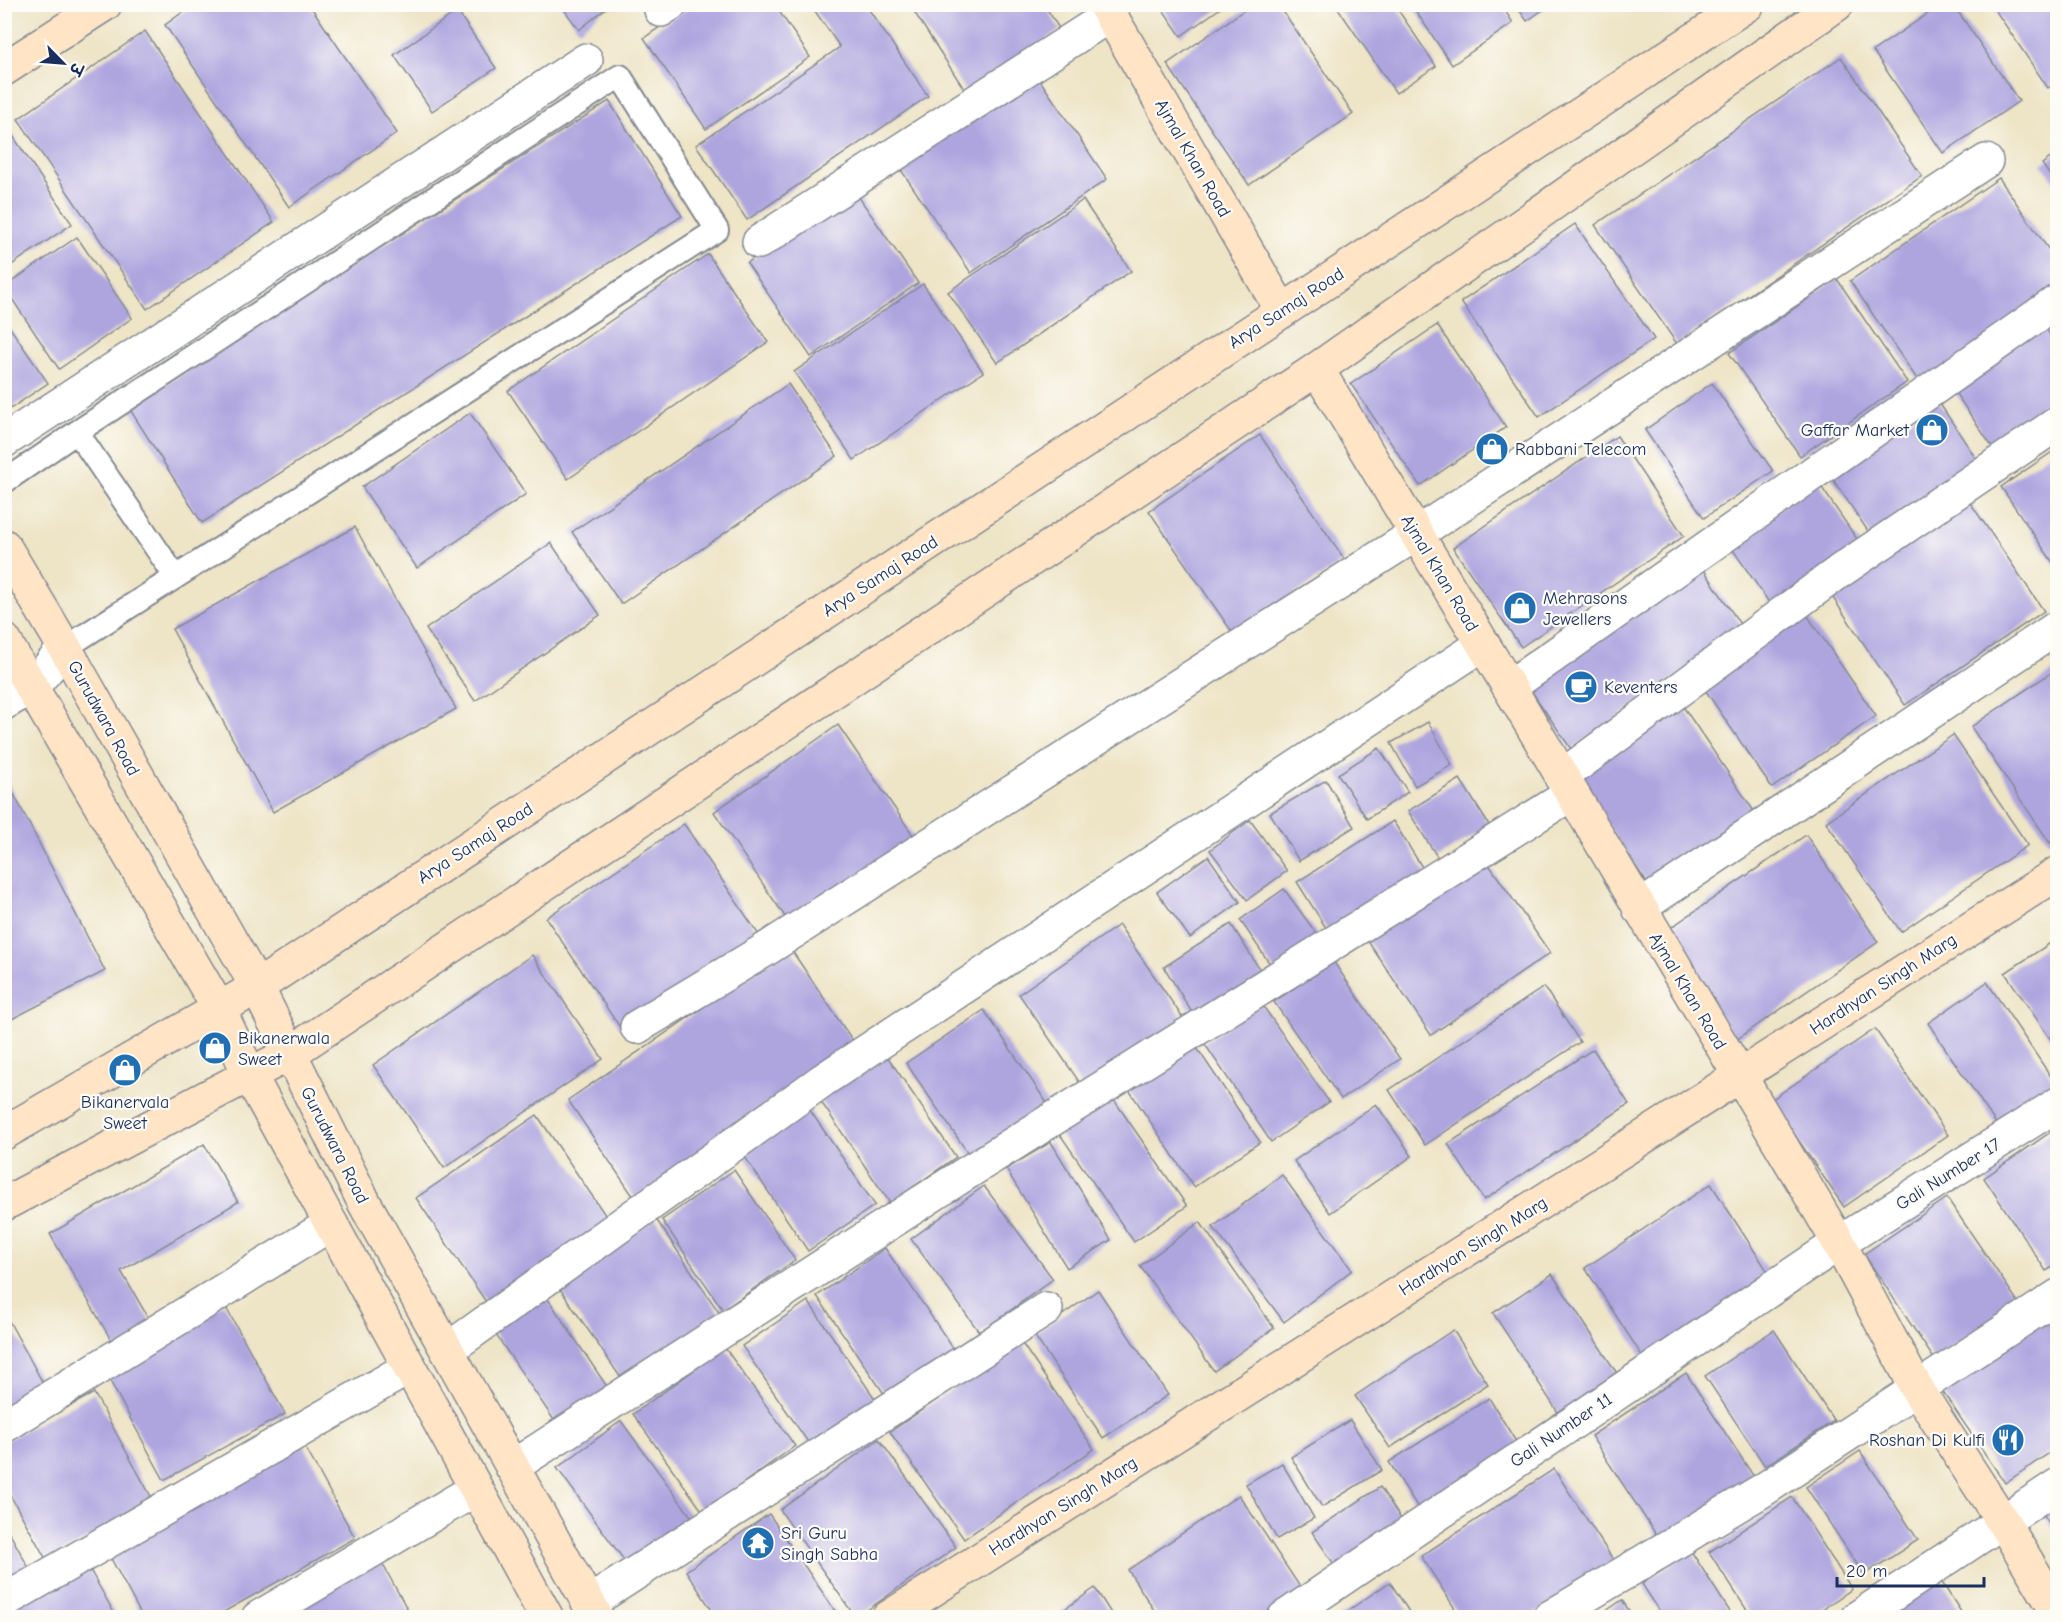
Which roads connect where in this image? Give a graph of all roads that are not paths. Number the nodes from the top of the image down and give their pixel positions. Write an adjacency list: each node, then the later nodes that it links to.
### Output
1 (105, 4): 6 (street)
2 (1748, 4): 10 (street, Arya Samaj Road)
3 (1837, 4): 11 (street)
4 (1107, 10): 8 (street); 10 (street, Ajmal Khan Road)
5 (586, 60): 14 (street)
6 (4, 69)
7 (1986, 161): 16 (street)
8 (759, 242)
9 (2058, 301): 23 (street)
10 (1282, 311): 28 (street, Arya Samaj Road)
11 (1317, 369): 16 (street, Ajmal Khan Road); 31 (street)
12 (2058, 423): 25 (street)
13 (77, 432): 15 (lane); 18 (lane); 18 (lane)
14 (4, 441)
15 (4, 482)
16 (1416, 534): 21 (street, Ajmal Khan Road); 30 (street)
17 (4, 546): 22 (street, Gurudwara Road)
18 (175, 576): 22 (lane)
19 (2058, 627): 27 (street)
20 (4, 640): 24 (street)
21 (1483, 644): 23 (street, Ajmal Khan Road); 41 (street)
22 (65, 648): 24 (street); 28 (street, Gurudwara Road)
23 (1509, 687): 25 (street, Ajmal Khan Road)
24 (18, 695): 29 (street)
25 (1566, 786): 27 (street, Ajmal Khan Road); 45 (street)
26 (2058, 873): 33 (street, Hardhyan Singh Marg)
27 (1639, 908): 33 (street, Ajmal Khan Road)
28 (257, 987): 29 (street, Arya Samaj Road); 31 (street, Gurudwara Road)
29 (219, 1010): 32 (street); 35 (street, Arya Samaj Road)
30 (637, 1027)
31 (289, 1054): 32 (street); 41 (street, Gurudwara Road)
32 (250, 1076): 36 (street); 37 (street)
33 (1740, 1077): 38 (street, Ajmal Khan Road); 54 (street, Hardhyan Singh Marg)
34 (2058, 1104): 38 (street, Gali Number 17)
35 (4, 1133)
36 (4, 1204)
37 (331, 1224): 42 (street); 44 (street)
38 (1839, 1243): 43 (street, Ajmal Khan Road); 55 (street, Gali Number 11)
39 (2058, 1296): 43 (street)
40 (1046, 1309): 50 (street)
41 (447, 1350): 45 (street, Gurudwara Road)
42 (410, 1367): 47 (street); 49 (street)
43 (1917, 1389): 48 (street, Ajmal Khan Road); 56 (street)
44 (4, 1426)
45 (512, 1467): 50 (street, Gurudwara Road)
46 (2058, 1485): 48 (street)
47 (476, 1489): 52 (street); 53 (street)
48 (2003, 1522): 51 (street, Ajmal Khan Road); 57 (street)
49 (4, 1601)
50 (593, 1610)
51 (2058, 1613)
52 (258, 1617)
53 (547, 1617)
54 (888, 1617)
55 (1284, 1617)
56 (1549, 1617)
57 (1857, 1617)

